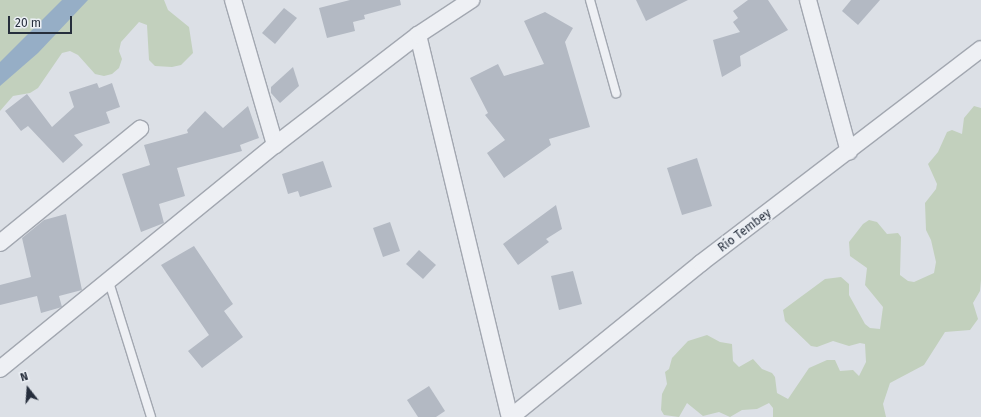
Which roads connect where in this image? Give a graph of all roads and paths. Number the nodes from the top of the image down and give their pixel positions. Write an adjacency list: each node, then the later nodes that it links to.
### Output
1 (233, 0): 9 (street)
2 (471, 0): 5 (street)
3 (590, 0): 7 (lane)
4 (808, 0): 10 (street)
5 (418, 34): 9 (street); 15 (street)
6 (981, 48): 10 (street, Río Tembey)
7 (616, 93)
8 (140, 129): 11 (street)
9 (275, 145): 12 (street)
10 (848, 152): 15 (street, Río Tembey)
11 (0, 243)
12 (110, 282): 13 (street); 14 (lane)
13 (0, 369)
14 (151, 417)
15 (511, 417)

